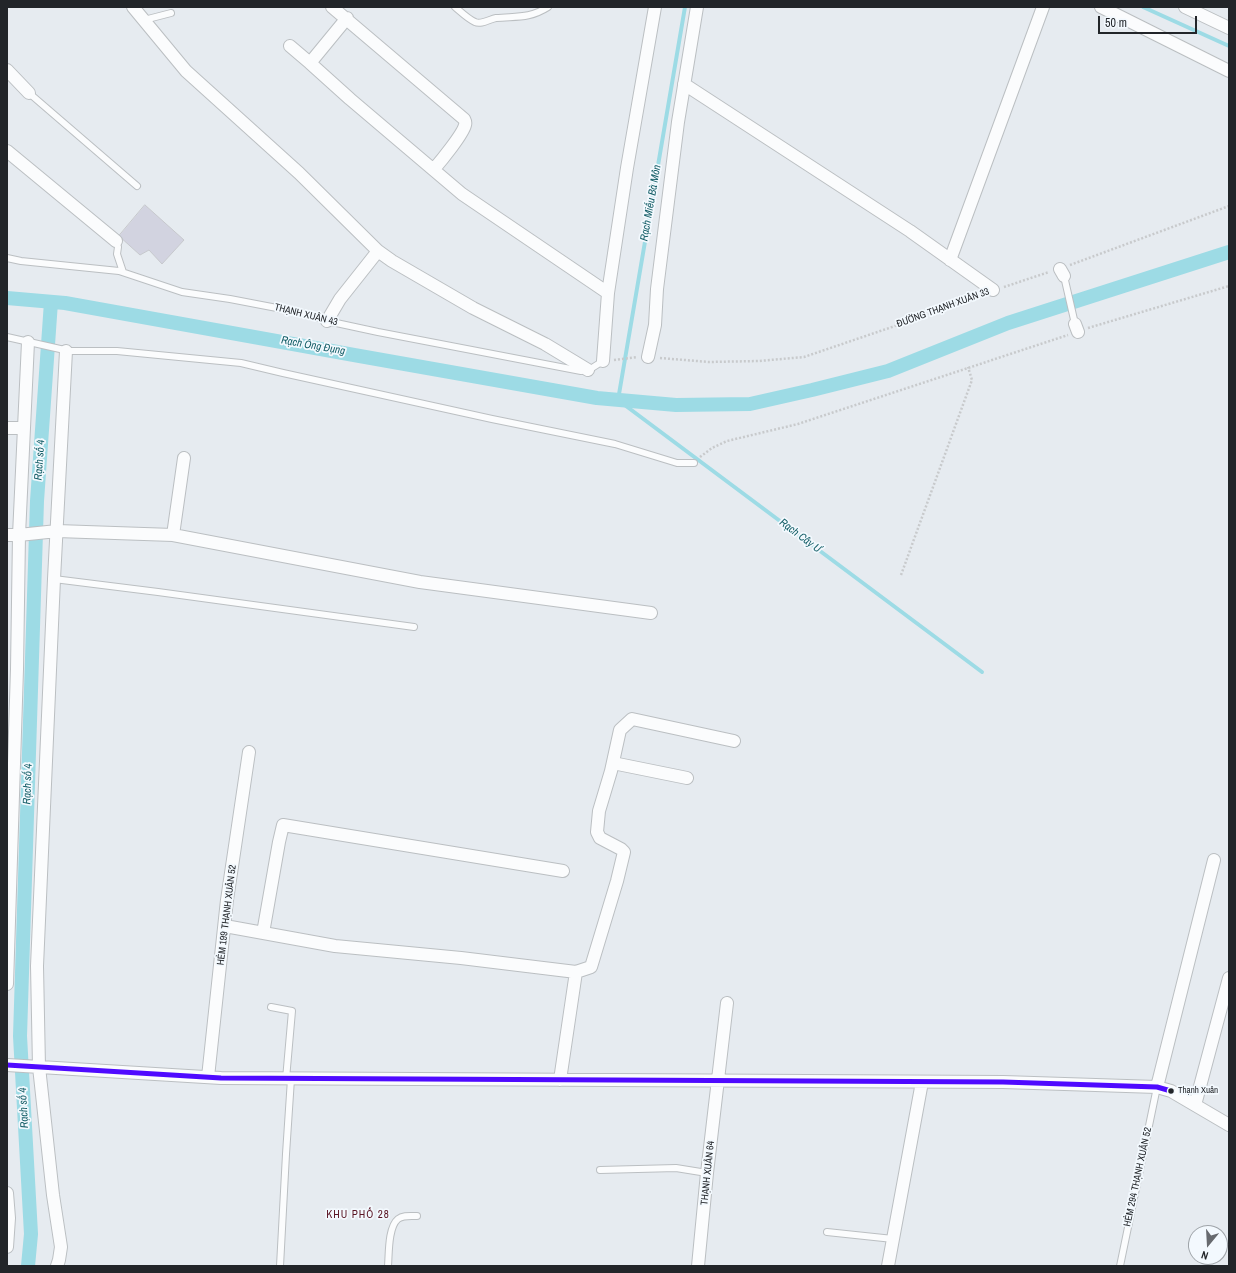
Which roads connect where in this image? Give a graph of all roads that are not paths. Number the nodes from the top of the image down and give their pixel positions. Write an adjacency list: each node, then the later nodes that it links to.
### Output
1 (133, 7): 12 (street)
2 (332, 7): 11 (street)
3 (455, 7): 4 (lane)
4 (548, 7)
5 (655, 7): 30 (street)
6 (697, 7): 18 (street)
7 (1044, 7): 26 (street)
8 (1101, 7): 17 (street)
9 (1185, 7): 13 (street)
10 (171, 13): 12 (lane)
11 (347, 18): 15 (street); 21 (street)
12 (144, 20): 24 (street)
13 (1229, 28)
14 (290, 46): 15 (street)
15 (310, 63): 21 (street)
16 (7, 70): 19 (street)
17 (1229, 71)
18 (684, 84): 26 (street); 36 (street)
19 (30, 94): 22 (lane)
20 (7, 151): 23 (street)
21 (434, 170): 30 (street)
22 (137, 186)
23 (116, 241): 27 (lane)
24 (378, 251): 31 (street); 38 (street)
25 (7, 258): 27 (lane, THẠNH XUÂN 43)
26 (950, 260): 29 (street)
27 (123, 272): 31 (lane, THẠNH XUÂN 43)
28 (1062, 273): 32 (lane)
29 (993, 290)
30 (608, 293): 37 (street)
31 (327, 321): 38 (lane, THẠNH XUÂN 43)
32 (1076, 328)
33 (7, 337): 34 (lane)
34 (28, 342): 35 (lane); 40 (street)
35 (65, 350): 42 (lane); 43 (street)
36 (645, 357)
37 (606, 361): 38 (lane)
38 (588, 370)
39 (7, 428): 40 (street)
40 (24, 428): 44 (street)
41 (184, 458): 45 (street)
42 (694, 462)
43 (56, 531): 44 (street); 45 (street); 46 (street)
44 (15, 535): 49 (street)
45 (173, 535): 47 (street)
46 (54, 579): 48 (lane); 65 (street)
47 (651, 613)
48 (414, 627)
49 (11, 729): 54 (street)
50 (734, 741): 52 (street)
51 (249, 752): 57 (street, HẺM 199 THẠNH XUÂN 52)
52 (613, 763): 53 (street); 59 (street)
53 (687, 778)
54 (10, 822): 61 (street)
55 (1214, 860): 71 (street)
56 (563, 871): 58 (street)
57 (225, 926): 58 (street); 66 (street, HẺM 199 THẠNH XUÂN 52)
58 (263, 934): 59 (street)
59 (576, 972): 68 (street)
60 (1229, 978): 72 (street)
61 (7, 984)
62 (727, 1003): 69 (street, THẠNH XUÂN 64)
63 (271, 1007): 67 (lane)
64 (7, 1065): 65 (street)
65 (38, 1067): 66 (street); 81 (street)
66 (208, 1077): 67 (street)
67 (289, 1079): 68 (street); 82 (lane)
68 (560, 1080): 69 (street)
69 (719, 1081): 70 (street); 75 (street, THẠNH XUÂN 64)
70 (922, 1082): 71 (street); 79 (street)
71 (1157, 1087): 72 (street); 86 (lane, HẺM 294 THẠNH XUÂN 52)
72 (1195, 1105): 73 (street)
73 (1229, 1125)
74 (600, 1170): 75 (lane)
75 (707, 1173): 84 (street, THẠNH XUÂN 64)
76 (7, 1193): 80 (street)
77 (417, 1216): 83 (lane)
78 (827, 1232): 79 (lane)
79 (893, 1239): 85 (street)
80 (7, 1247)
81 (61, 1264)
82 (280, 1266)
83 (388, 1266)
84 (698, 1266)
85 (888, 1266)
86 (1120, 1266)

